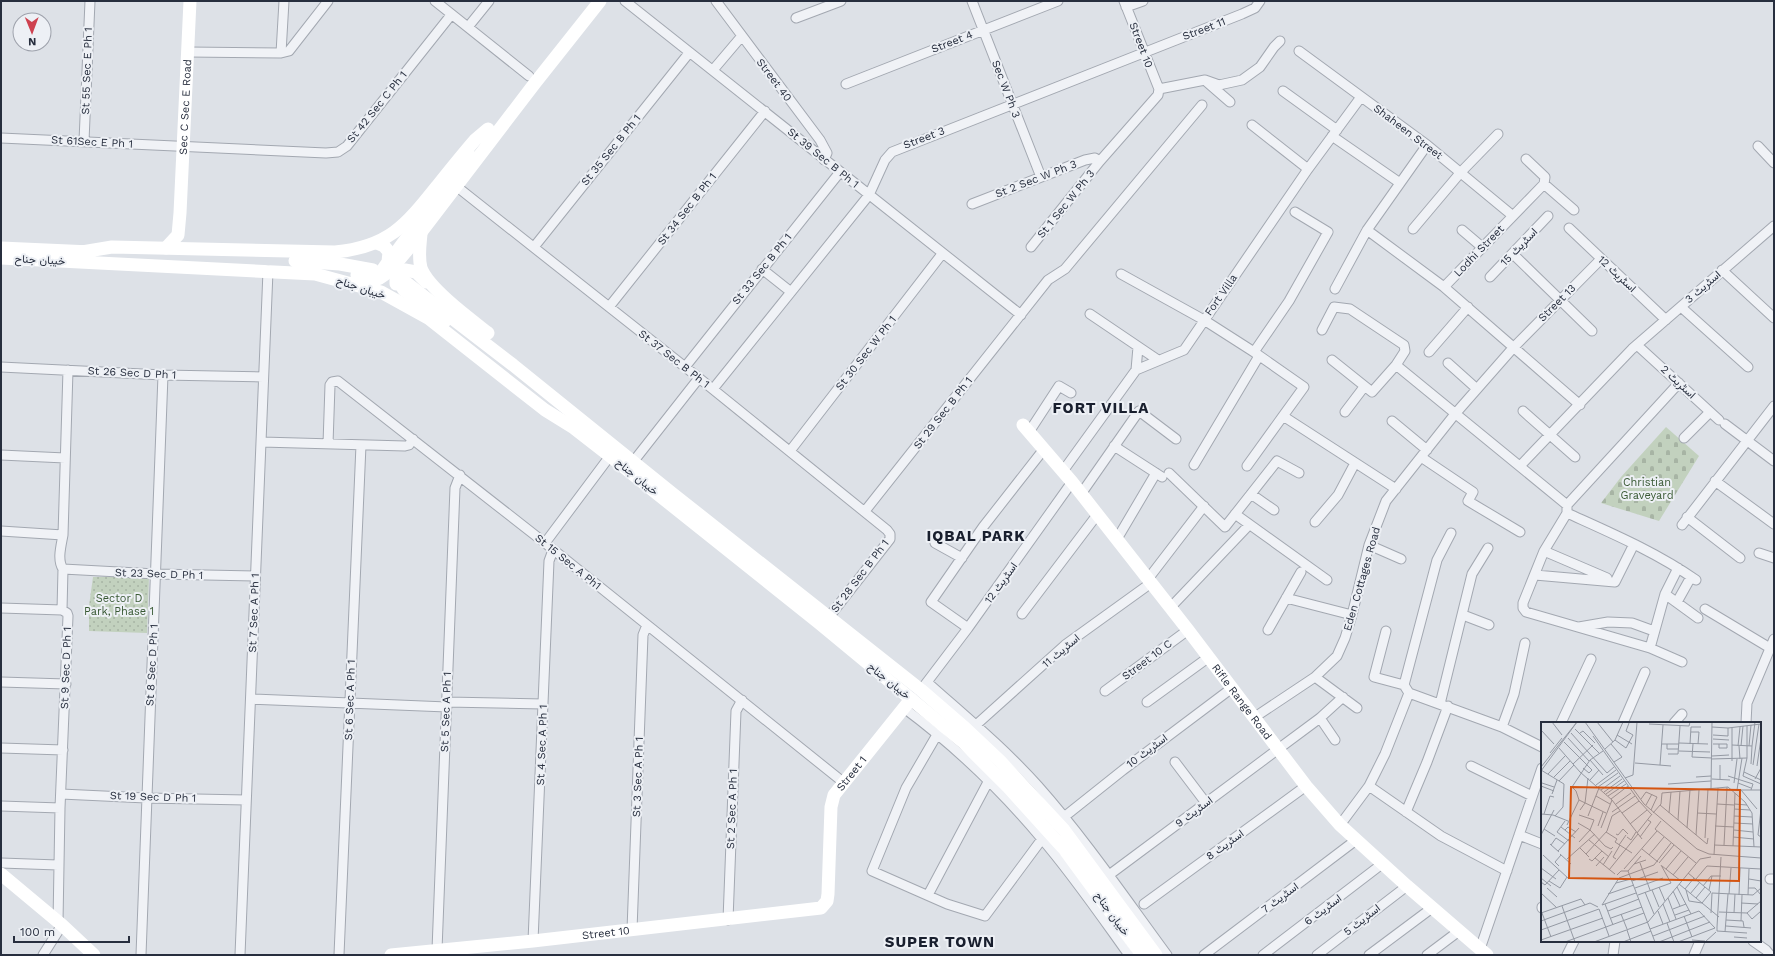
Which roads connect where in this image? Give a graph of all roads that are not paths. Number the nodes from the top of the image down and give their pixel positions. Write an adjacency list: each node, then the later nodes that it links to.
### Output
1 (90, 1): 44 (street, St 55 Sec E Ph 1)
2 (190, 1): 24 (main road, Sec C Sec E Road)
3 (284, 1): 26 (street)
4 (328, 1): 26 (street)
5 (435, 1): 17 (street)
6 (489, 1): 19 (street)
7 (590, 1): 29 (main road)
8 (600, 1): 58 (main road)
9 (625, 1): 27 (street, St 39 Sec B Ph 1)
10 (716, 1): 21 (street, Street 40)
11 (842, 1): 18 (street)
12 (972, 1): 20 (street, Sec W Ph 3)
13 (1058, 1): 20 (street, Street 4)
14 (1143, 1): 16 (street)
15 (1260, 1): 25 (street, Street 11)
16 (1125, 4): 25 (street, Street 10)
17 (451, 15): 19 (street); 47 (street, St 42 Sec C Ph 1)
18 (796, 18)
19 (468, 27): 29 (street)
20 (984, 30): 31 (street, Street 4); 36 (street, Sec W Ph 3)
21 (741, 37): 28 (street); 49 (street, Street 40)
22 (1280, 41): 30 (street)
23 (1299, 51): 34 (street, Shaheen Street)
24 (188, 52): 26 (street); 47 (main road, Sec C Sec E Road)
25 (1144, 52): 32 (street, Street 10); 36 (street, Street 3)
26 (281, 53)
27 (689, 53): 28 (street, St 39 Sec B Ph 1); 75 (street, St 35 Sec B Ph 1)
28 (713, 70): 38 (street, St 39 Sec B Ph 1)
29 (529, 76): 40 (main road)
30 (1205, 80): 32 (street); 35 (street)
31 (846, 84)
32 (1159, 89): 50 (street, St 1 Sec W Ph 3)
33 (1283, 91): 41 (street)
34 (1361, 97): 41 (street, Fort Villa); 45 (street, Shaheen Street)
35 (1230, 102)
36 (1012, 104): 55 (street, Sec W Ph 3); 59 (street, Street 3)
37 (1202, 105): 103 (street, St 29 Sec B Ph 1)
38 (765, 111): 49 (street, St 39 Sec B Ph 1); 99 (street, St 34 Sec B Ph 1)
39 (1252, 125): 52 (street)
40 (488, 129): 74 (main road); 140 (main road, bridge)
41 (1335, 133): 52 (street, Fort Villa); 56 (street)
42 (1498, 134): 54 (street)
43 (1, 138): 44 (street, St 61Sec E Ph 1)
44 (84, 141): 47 (street, St 61Sec E Ph 1)
45 (1427, 145): 54 (street, Shaheen Street); 56 (street)
46 (1758, 146): 51 (street)
47 (183, 147): 63 (main road, Sec C Sec E Road)
48 (1526, 159): 57 (street)
49 (824, 160): 53 (street, St 39 Sec B Ph 1)
50 (1100, 161): 55 (street, St 2 Sec W Ph 3); 80 (street, St 1 Sec W Ph 3)
51 (1774, 163)
52 (1308, 169): 106 (street, Fort Villa)
53 (840, 172): 59 (street, St 39 Sec B Ph 1); 86 (street, St 33 Sec B Ph 1)
54 (1461, 172): 64 (street, Shaheen Street); 69 (street)
55 (1041, 177): 60 (street, St 2 Sec W Ph 3)
56 (1400, 183): 68 (street)
57 (1544, 184): 61 (street); 64 (street, Lodhi Street)
58 (456, 186): 72 (main road); 75 (street, St 37 Sec B Ph 1)
59 (869, 195): 82 (street, St 39 Sec B Ph 1); 97 (street, Street 3)
60 (972, 204)
61 (1574, 210)
62 (1295, 212): 114 (street)
63 (180, 213): 78 (main road, Sec C Sec E Road); 79 (main road, Sec C Sec E Road)
64 (1513, 216): 76 (street, Lodhi Street)
65 (1548, 216): 83 (street, اسٹریٹ 15)
66 (1774, 226): 71 (street, اسٹریٹ 3)
67 (1569, 228): 85 (street, اسٹریٹ 12)
68 (1367, 230): 95 (street); 96 (street)
69 (1413, 230)
70 (1462, 230): 76 (street)
71 (1766, 233): 73 (street); 87 (street, اسٹریٹ 3)
72 (421, 234): 90 (main road); 94 (main road)
73 (1774, 240)
74 (376, 243): 79 (main road); 90 (main road)
75 (534, 247): 99 (street, St 37 Sec B Ph 1)
76 (1482, 247): 95 (street, Lodhi Street)
77 (1, 248): 81 (main road, خیبان جناح)
78 (166, 248): 79 (main road); 81 (main road)
79 (191, 248)
80 (1031, 248)
81 (82, 252): 90 (main road, خیبان جناح)
82 (942, 254): 103 (street, St 39 Sec B Ph 1); 152 (street, St 30 Sec W Ph 1)
83 (1513, 254): 92 (street, اسٹریٹ 15); 98 (street)
84 (1, 258): 88 (main road, خیبان جناح)
85 (1601, 259): 98 (street, Street 13); 107 (street, اسٹریٹ 12)
86 (762, 269): 97 (street); 120 (street, St 33 Sec B Ph 1)
87 (1722, 270): 101 (street, اسٹریٹ 3); 105 (street)
88 (268, 271): 89 (main road, خیبان جناح); 125 (street, St 7 Sec A Ph 1)
89 (315, 274): 90 (main road); 104 (main road, خیبان جناح)
90 (377, 274)
91 (1121, 274): 106 (street)
92 (1490, 277)
93 (400, 278): 140 (main road, خیبان جناح)
94 (434, 286): 104 (main road); 140 (main road)
95 (1444, 287): 100 (street)
96 (1335, 289)
97 (792, 292): 129 (street, Street 3)
98 (1560, 301): 109 (street); 112 (street, Street 13)
99 (609, 307): 120 (street, St 37 Sec B Ph 1)
100 (1468, 307): 112 (street); 113 (street)
101 (1681, 307): 107 (street, اسٹریٹ 3); 121 (street)
102 (1090, 314): 110 (street)
103 (1021, 315): 176 (street, St 29 Sec B Ph 1)
104 (428, 318): 140 (main road, خیبان جناح)
105 (1774, 318)
106 (1204, 320): 114 (street); 115 (street, Fort Villa)
107 (1666, 320): 111 (street, اسٹریٹ 3)
108 (1322, 330): 118 (street)
109 (1592, 331)
110 (1138, 347): 115 (street); 123 (street)
111 (1635, 347): 127 (street, اسٹریٹ 2); 132 (street, اسٹریٹ 3)
112 (1514, 348): 130 (street, Eden Cottages Road); 132 (street)
113 (1429, 352)
114 (1257, 354): 138 (street); 161 (street)
115 (1158, 360): 123 (street, Fort Villa)
116 (1332, 360): 128 (street)
117 (1448, 363): 130 (street)
118 (1396, 365): 128 (street); 137 (street)
119 (1, 367): 122 (street, St 26 Sec D Ph 1)
120 (685, 367): 126 (street, St 37 Sec B Ph 1)
121 (1748, 367)
122 (68, 370): 124 (street, St 26 Sec D Ph 1); 157 (street, St 9 Sec D Ph 1)
123 (1136, 370): 164 (street, Fort Villa)
124 (163, 375): 125 (street, St 26 Sec D Ph 1); 203 (street, St 8 Sec D Ph 1)
125 (263, 377): 147 (street, St 7 Sec A Ph 1)
126 (699, 378): 129 (street, St 37 Sec B Ph 1); 159 (street)
127 (1679, 383): 136 (street, اسٹریٹ 2); 174 (street)
128 (1364, 387): 135 (street)
129 (713, 389): 152 (street, St 37 Sec B Ph 1)
130 (1477, 389): 137 (street, Eden Cottages Road)
131 (1071, 393): 141 (street)
132 (1580, 405): 142 (street, اسٹریٹ 3)
133 (1774, 406): 146 (street)
134 (1523, 411): 142 (street)
135 (1345, 412)
136 (1710, 412): 143 (street); 146 (street, اسٹریٹ 2)
137 (1455, 414): 153 (street, Eden Cottages Road); 163 (street)
138 (1283, 416): 160 (street); 162 (street)
139 (1392, 420): 153 (street)
140 (578, 424): 155 (main road, خیبان جناح); 159 (main road, خیبان جناح)
141 (1026, 428): 151 (main road, Rifle Range Road)
142 (1550, 436): 156 (street); 163 (street, اسٹریٹ 3)
143 (1684, 438)
144 (413, 439): 148 (street, St 15 Sec A Ph1); 149 (street); 167 (street, St 15 Sec A Ph1)
145 (1176, 439): 150 (street)
146 (1747, 440): 158 (street, اسٹریٹ 2); 168 (street)
147 (262, 442): 148 (street); 205 (street, St 7 Sec A Ph 1)
148 (328, 444): 149 (street)
149 (361, 445): 249 (street, St 6 Sec A Ph 1)
150 (1114, 446): 166 (street); 171 (street)
151 (1044, 449): 164 (main road, Rifle Range Road); 196 (street)
152 (790, 451): 176 (street, St 37 Sec B Ph 1)
153 (1424, 453): 170 (street, Eden Cottages Road); 184 (street)
154 (1, 455): 157 (street)
155 (610, 456): 188 (street); 244 (main road, خیبان جناح)
156 (1575, 457)
157 (65, 458): 186 (street, St 9 Sec D Ph 1)
158 (1774, 461)
159 (633, 462): 219 (main road, خیبان جناح)
160 (1355, 463): 170 (street); 179 (street)
161 (1194, 465)
162 (1248, 466)
163 (1520, 466): 174 (street)
164 (1063, 471): 169 (main road, Rifle Range Road)
165 (1298, 472): 172 (street)
166 (1162, 474): 173 (street); 187 (street)
167 (460, 475): 188 (street, St 15 Sec A Ph1); 250 (street, St 5 Sec A Ph 1)
168 (1715, 481): 180 (street); 197 (street)
169 (1072, 482): 171 (main road, Rifle Range Road); 224 (street, اسٹریٹ 12)
170 (1396, 489): 191 (street, Eden Cottages Road)
171 (1081, 494): 178 (main road, Rifle Range Road)
172 (1251, 494): 175 (street); 177 (street)
173 (1204, 506): 177 (street); 207 (street, اسٹریٹ 11)
174 (1567, 509): 190 (street); 194 (street)
175 (1274, 510)
176 (865, 511): 185 (street, St 37 Sec B Ph 1)
177 (1235, 514): 181 (street)
178 (1097, 515): 187 (main road, Rifle Range Road); 216 (street)
179 (1315, 522)
180 (1774, 524)
181 (1249, 525): 206 (street); 213 (street)
182 (1, 531): 186 (street)
183 (1451, 532): 240 (street)
184 (1520, 532)
185 (890, 534): 219 (street, St 28 Sec B Ph 1)
186 (62, 535): 201 (street, St 9 Sec D Ph 1)
187 (1117, 540): 207 (main road, Rifle Range Road)
188 (545, 543): 193 (street, St 15 Sec A Ph1)
189 (935, 543): 196 (street)
190 (1634, 544): 200 (street); 208 (street)
191 (1369, 546): 199 (street); 218 (street, Eden Cottages Road)
192 (1488, 548): 217 (street)
193 (553, 550): 221 (street, St 15 Sec A Ph1); 251 (street, St 4 Sec A Ph 1)
194 (1544, 551): 204 (street); 208 (street)
195 (1759, 553): 198 (street)
196 (962, 558): 224 (street)
197 (1740, 558)
198 (1774, 558)
199 (1401, 559)
200 (1678, 568): 209 (street); 211 (street)
201 (63, 569): 203 (street, St 23 Sec D Ph 1); 215 (street, St 9 Sec D Ph 1)
202 (1301, 572): 210 (street)
203 (156, 574): 205 (street, St 23 Sec D Ph 1); 278 (street, St 8 Sec D Ph 1)
204 (1534, 575): 208 (street); 223 (street)
205 (255, 576): 246 (street, St 7 Sec A Ph 1)
206 (1327, 580)
207 (1149, 581): 213 (main road, Rifle Range Road); 261 (street, اسٹریٹ 11)
208 (1615, 582)
209 (1665, 594): 211 (street); 228 (street)
210 (1286, 598): 218 (street); 226 (street)
211 (1677, 602): 220 (street)
212 (1, 608): 215 (street)
213 (1170, 608): 225 (main road, Rifle Range Road)
214 (1705, 609): 232 (street)
215 (62, 610): 239 (street, St 9 Sec D Ph 1)
216 (1022, 614)
217 (1463, 614): 222 (street); 252 (street)
218 (1352, 615): 237 (street, Eden Cottages Road)
219 (829, 616): 244 (main road, خیبان جناح)
220 (1698, 618)
221 (647, 625): 247 (street, St 15 Sec A Ph1); 303 (street, St 3 Sec A Ph 1)
222 (1489, 625)
223 (1576, 627): 228 (street); 231 (street)
224 (968, 628): 244 (street, اسٹریٹ 12)
225 (1188, 630): 233 (main road, Rifle Range Road); 242 (street, Street 10 C)
226 (1268, 630)
227 (1386, 631): 240 (street)
228 (1654, 631): 231 (street)
229 (1774, 639): 232 (street)
230 (1525, 643): 262 (street)
231 (1650, 648): 235 (street)
232 (1770, 648): 260 (street)
233 (1209, 657): 241 (main road, Rifle Range Road); 248 (street)
234 (1591, 659): 257 (street)
235 (1682, 662)
236 (1645, 672): 258 (street)
237 (1315, 677): 245 (street); 255 (street, Eden Cottages Road)
238 (1, 682): 239 (street)
239 (66, 684): 268 (street, St 9 Sec D Ph 1)
240 (1404, 685): 243 (street)
241 (1232, 688): 255 (main road, Rifle Range Road); 284 (street, اسٹریٹ 10)
242 (1105, 691)
243 (1409, 693): 252 (street); 275 (street)
244 (916, 695): 261 (street); 263 (street); 272 (main road, Street 1); 319 (main road, خیبان جناح); 320 (main road, خیبان جناح)
245 (1343, 697): 253 (street); 256 (street, اسٹریٹ 9)
246 (251, 699): 249 (street); 279 (street, St 7 Sec A Ph 1)
247 (742, 700): 272 (street, St 15 Sec A Ph1); 301 (street, St 2 Sec A Ph 1)
248 (1147, 702)
249 (350, 704): 250 (street); 316 (street, St 6 Sec A Ph 1)
250 (447, 704): 251 (street); 310 (street, St 5 Sec A Ph 1)
251 (543, 704): 305 (street, St 4 Sec A Ph 1)
252 (1444, 705): 262 (street); 283 (street)
253 (1357, 708)
254 (1682, 714): 259 (street)
255 (1255, 717): 267 (main road, Rifle Range Road)
256 (1320, 718): 264 (street); 267 (street, اسٹریٹ 9)
257 (1561, 722)
258 (1623, 722)
259 (1675, 722)
260 (1746, 722)
261 (976, 725): 284 (street)
262 (1502, 727): 265 (street)
263 (938, 733): 273 (street); 297 (street)
264 (1335, 740)
265 (1541, 746)
266 (1, 748): 268 (street)
267 (1278, 748): 274 (main road, Rifle Range Road); 280 (street, اسٹریٹ 9)
268 (63, 750): 276 (street, St 9 Sec D Ph 1)
269 (1175, 762): 280 (street)
270 (1471, 766): 277 (street)
271 (1541, 771): 277 (street)
272 (843, 782): 299 (main road, Street 1)
273 (988, 782): 287 (street); 297 (street)
274 (1306, 786): 285 (main road, Rifle Range Road); 298 (street, اسٹریٹ 8)
275 (1369, 786): 283 (street); 285 (street)
276 (61, 794): 278 (street, St 19 Sec D Ph 1); 282 (street, St 9 Sec D Ph 1)
277 (1532, 796): 286 (street)
278 (146, 798): 279 (street, St 19 Sec D Ph 1); 314 (street, St 8 Sec D Ph 1)
279 (246, 800): 315 (street, St 7 Sec A Ph 1)
280 (1206, 803): 295 (street, اسٹریٹ 9)
281 (1, 806): 282 (street)
282 (60, 808): 291 (street, St 9 Sec D Ph 1)
283 (1406, 812): 293 (street)
284 (1064, 817): 295 (street)
285 (1340, 825): 288 (main road, Rifle Range Road)
286 (1519, 835): 289 (street); 293 (street)
287 (1042, 839): 297 (street); 318 (street)
288 (1356, 840): 292 (main road, Rifle Range Road); 322 (street, اسٹریٹ 7)
289 (1541, 844)
290 (1, 863): 291 (street)
291 (58, 864): 302 (street, St 9 Sec D Ph 1)
292 (1382, 864): 296 (main road, Rifle Range Road); 323 (street, اسٹریٹ 6)
293 (1507, 872): 311 (street)
294 (1, 874): 302 (main road)
295 (1109, 875): 321 (street)
296 (1406, 886): 300 (main road, Rifle Range Road); 324 (street, اسٹریٹ 5)
297 (928, 896)
298 (1144, 904)
299 (821, 908): 301 (main road, Street 10)
300 (1432, 908): 304 (main road, Rifle Range Road); 325 (street)
301 (728, 920): 303 (main road, Street 10)
302 (60, 924): 312 (street); 313 (main road)
303 (632, 930): 305 (main road, Street 10)
304 (1459, 931): 311 (main road, Rifle Range Road); 326 (street)
305 (533, 941): 310 (main road, Street 10)
306 (1574, 942): 327 (street)
307 (1615, 942): 328 (street)
308 (1700, 942): 329 (street)
309 (1754, 942): 330 (street)
310 (437, 950): 317 (main road, Street 10)
311 (1484, 952)
312 (42, 955)
313 (94, 955)
314 (141, 955)
315 (240, 955)
316 (339, 955)
317 (391, 955)
318 (1130, 955)
319 (1142, 955)
320 (1156, 955)
321 (1167, 955)
322 (1204, 955)
323 (1264, 955)
324 (1317, 955)
325 (1369, 955)
326 (1426, 955)
327 (1567, 955)
328 (1613, 955)
329 (1694, 955)
330 (1770, 955)

